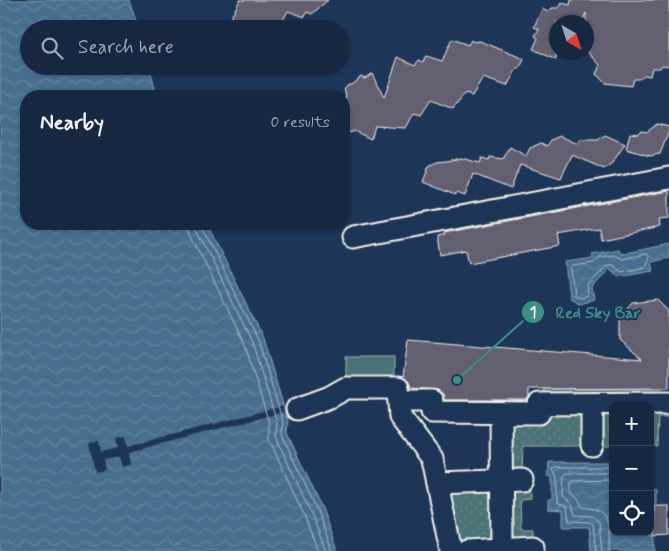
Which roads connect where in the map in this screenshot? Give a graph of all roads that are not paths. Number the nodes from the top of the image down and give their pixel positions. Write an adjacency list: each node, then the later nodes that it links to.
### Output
1 (669, 178): 2 (street)
2 (353, 237)
3 (664, 398): 5 (street)
4 (399, 401): 6 (street); 7 (street); 10 (street)
5 (592, 404): 7 (street); 8 (street)
6 (297, 409)
7 (501, 413): 9 (street)
8 (592, 446)
9 (512, 480): 10 (street); 12 (street)
10 (437, 483): 13 (street)
11 (533, 547): 12 (street)
12 (502, 549): 14 (street)
13 (451, 551)
14 (467, 551)

